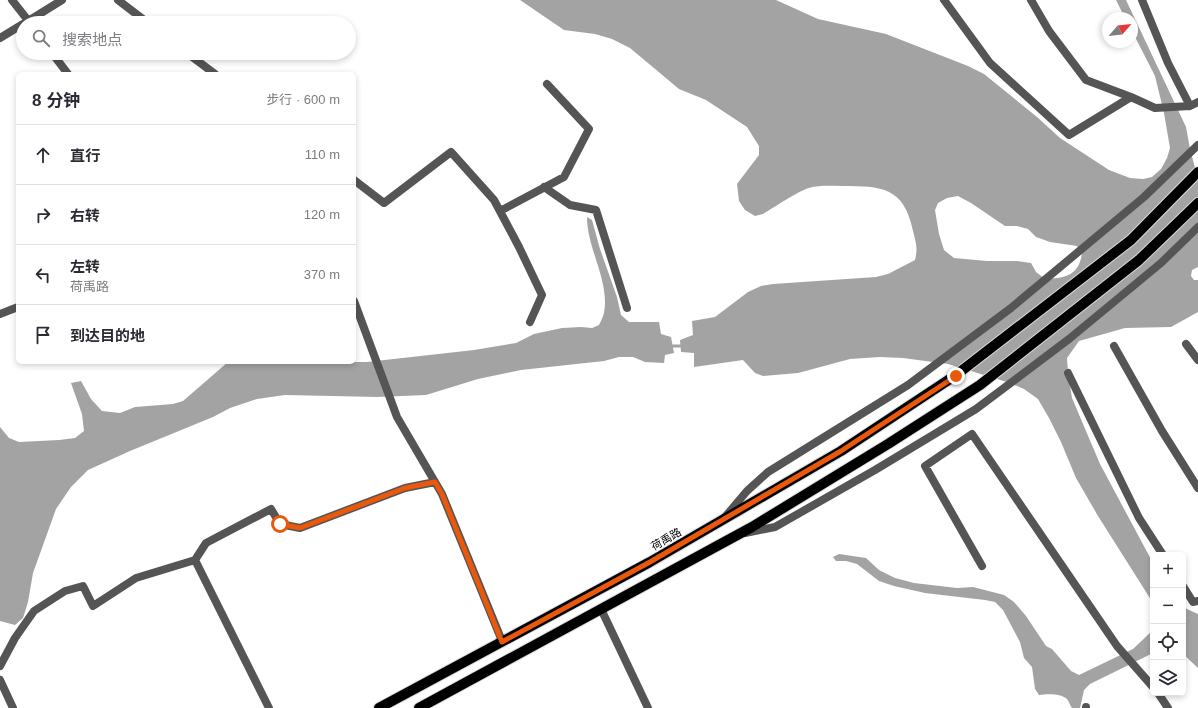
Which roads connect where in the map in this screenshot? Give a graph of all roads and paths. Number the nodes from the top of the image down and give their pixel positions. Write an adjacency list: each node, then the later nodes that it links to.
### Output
1 (12, 0): 7 (street)
2 (62, 0): 8 (street)
3 (118, 0): 9 (street)
4 (944, 0): 17 (street)
5 (1031, 0): 17 (street)
6 (1142, 0): 19 (street)
7 (22, 16)
8 (37, 16)
9 (139, 16)
10 (16, 29): 11 (street)
11 (0, 38)
12 (57, 60): 14 (street)
13 (196, 60): 15 (street)
14 (66, 72)
15 (212, 72)
16 (547, 84): 23 (street)
17 (1131, 97): 19 (street)
18 (1198, 102): 19 (street)
19 (1190, 106)
20 (1198, 146): 38 (street)
21 (1198, 172): 38 (main road, 荷禹路)
22 (356, 182): 25 (street)
23 (544, 187): 25 (street); 29 (street)
24 (1198, 204): 39 (main road)
25 (500, 210): 31 (street)
26 (1198, 228): 39 (street)
27 (356, 306): 36 (street)
28 (16, 308): 30 (street)
29 (627, 308)
30 (0, 314)
31 (530, 322)
32 (1186, 344): 34 (street)
33 (1114, 346): 37 (street)
34 (1198, 360)
35 (1068, 373): 40 (street)
36 (435, 482): 41 (street); 46 (street)
37 (1198, 488)
38 (722, 520): 46 (main road, 荷禹路)
39 (740, 534): 45 (main road)
40 (1161, 552)
41 (195, 560): 47 (street); 52 (street)
42 (982, 566): 49 (street)
43 (1184, 588): 44 (street)
44 (1198, 600)
45 (601, 609): 54 (main road); 55 (street)
46 (502, 642): 53 (main road, 荷禹路)
47 (0, 666)
48 (0, 680): 51 (street)
49 (1150, 684)
50 (1160, 696): 56 (street)
51 (13, 708)
52 (269, 708)
53 (379, 708)
54 (420, 708)
55 (648, 708)
56 (1168, 708)

